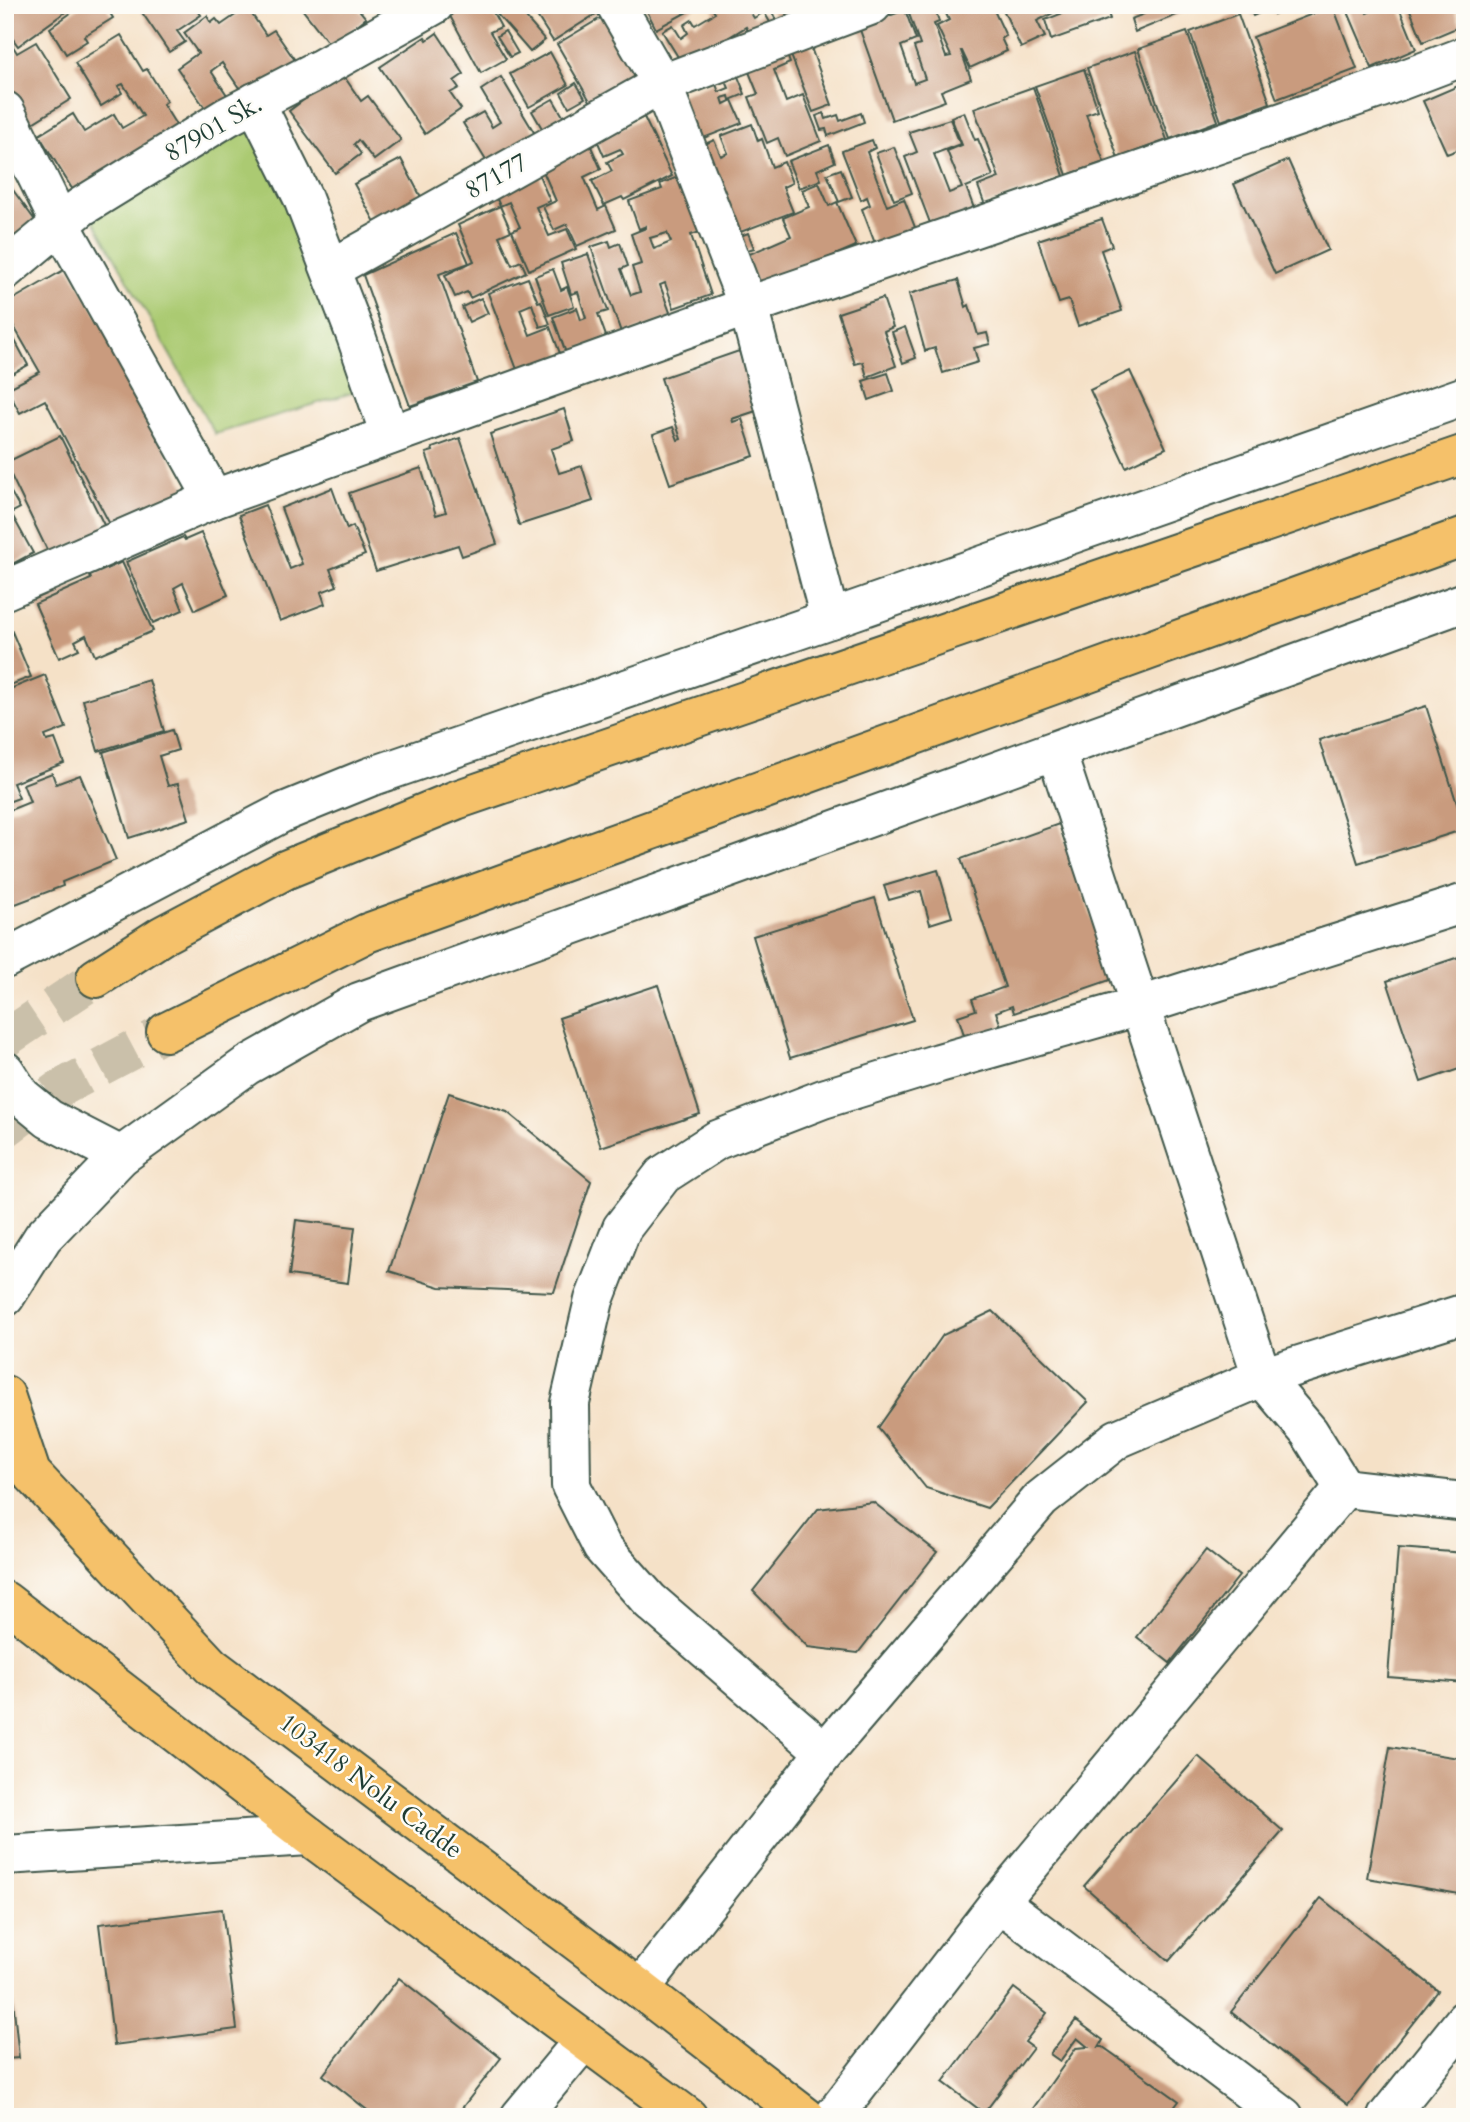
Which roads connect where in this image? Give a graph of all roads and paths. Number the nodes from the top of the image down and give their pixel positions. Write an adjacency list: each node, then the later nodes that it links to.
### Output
1 (434, 5): 6 (street, 87901 Sk.)
2 (616, 5): 5 (street)
3 (872, 5): 5 (street, 87177)
4 (1465, 57): 11 (street)
5 (662, 84): 9 (street, 87177); 11 (street)
6 (255, 102): 8 (street, 87901 Sk.); 9 (street)
7 (5, 111): 8 (street)
8 (61, 225): 10 (street, 87901 Sk.); 15 (street)
9 (331, 269): 13 (street)
10 (5, 270)
11 (748, 306): 13 (street); 19 (street)
12 (1465, 396): 19 (street)
13 (390, 435): 15 (street)
14 (1465, 454): 23 (main road)
15 (214, 499): 17 (street)
16 (1465, 536): 25 (main road)
17 (5, 590)
18 (1465, 602): 20 (street)
19 (830, 619): 22 (street)
20 (1056, 751): 24 (street); 27 (street)
21 (1465, 903): 24 (street)
22 (5, 959)
23 (96, 978)
24 (1140, 1006): 30 (street); 35 (street)
25 (166, 1032)
26 (5, 1072): 27 (street)
27 (121, 1156): 28 (street)
28 (5, 1297)
29 (1465, 1313): 30 (street)
30 (1262, 1377): 32 (street); 35 (street)
31 (5, 1395): 39 (main road, 103418 Nolu Cadde)
32 (1344, 1488): 33 (street); 38 (street)
33 (1465, 1502)
34 (5, 1601): 36 (main road)
35 (825, 1752): 39 (street)
36 (309, 1836): 37 (street); 41 (main road)
37 (5, 1855)
38 (999, 1902): 45 (street); 46 (street)
39 (640, 1989): 44 (main road, 103418 Nolu Cadde)
40 (1465, 2020): 47 (street)
41 (584, 2040): 42 (street); 43 (main road)
42 (520, 2117)
43 (688, 2117)
44 (806, 2117)
45 (833, 2117)
46 (1284, 2117)
47 (1387, 2117)

